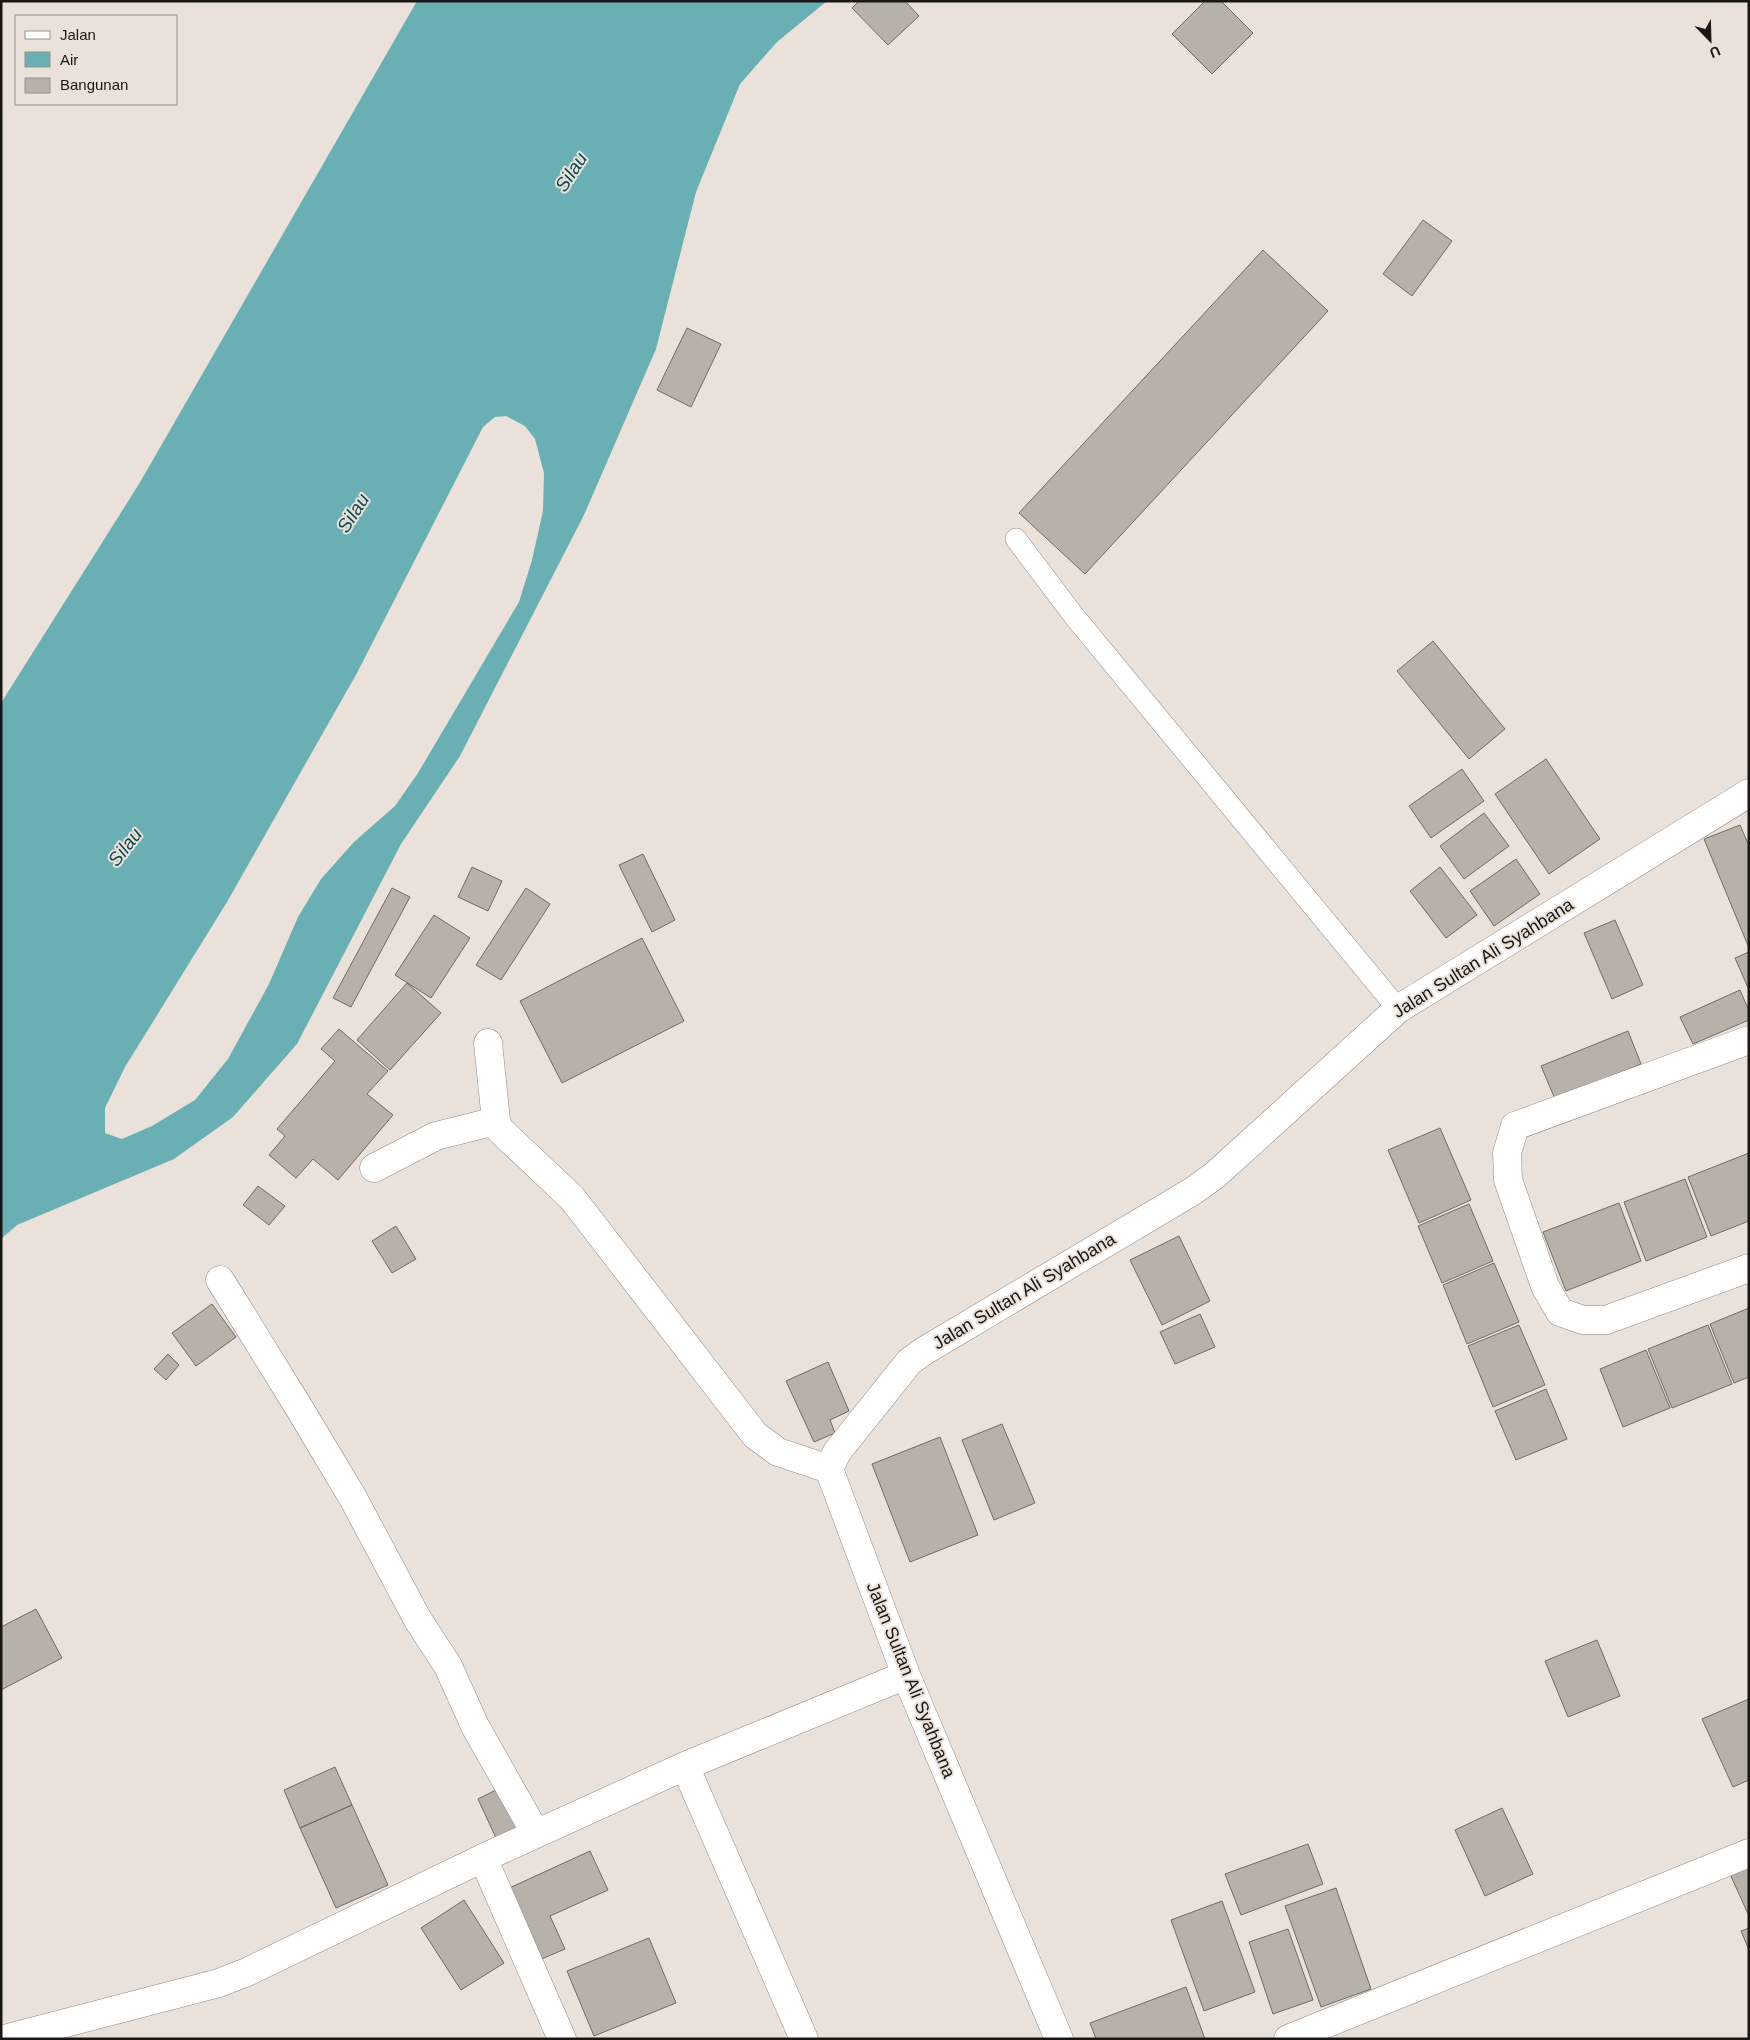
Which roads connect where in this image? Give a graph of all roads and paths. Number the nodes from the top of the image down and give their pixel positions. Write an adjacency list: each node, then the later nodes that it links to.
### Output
1 (1016, 539): 3 (lane)
2 (1749, 793): 3 (street, Jalan Sultan Ali Syahbana)
3 (1398, 1009): 10 (street, Jalan Sultan Ali Syahbana)
4 (1749, 1040): 8 (street)
5 (488, 1043): 6 (street)
6 (496, 1121): 7 (street); 10 (street)
7 (374, 1168)
8 (1749, 1268)
9 (220, 1280): 13 (street)
10 (829, 1469): 11 (street, Jalan Sultan Ali Syahbana)
11 (906, 1674): 12 (street); 19 (street, Jalan Sultan Ali Syahbana)
12 (685, 1766): 13 (street); 18 (street)
13 (536, 1834): 15 (street)
14 (1749, 1853): 20 (street)
15 (483, 1858): 16 (street); 17 (street)
16 (4, 2039)
17 (562, 2039)
18 (804, 2039)
19 (1059, 2039)
20 (1288, 2039)

